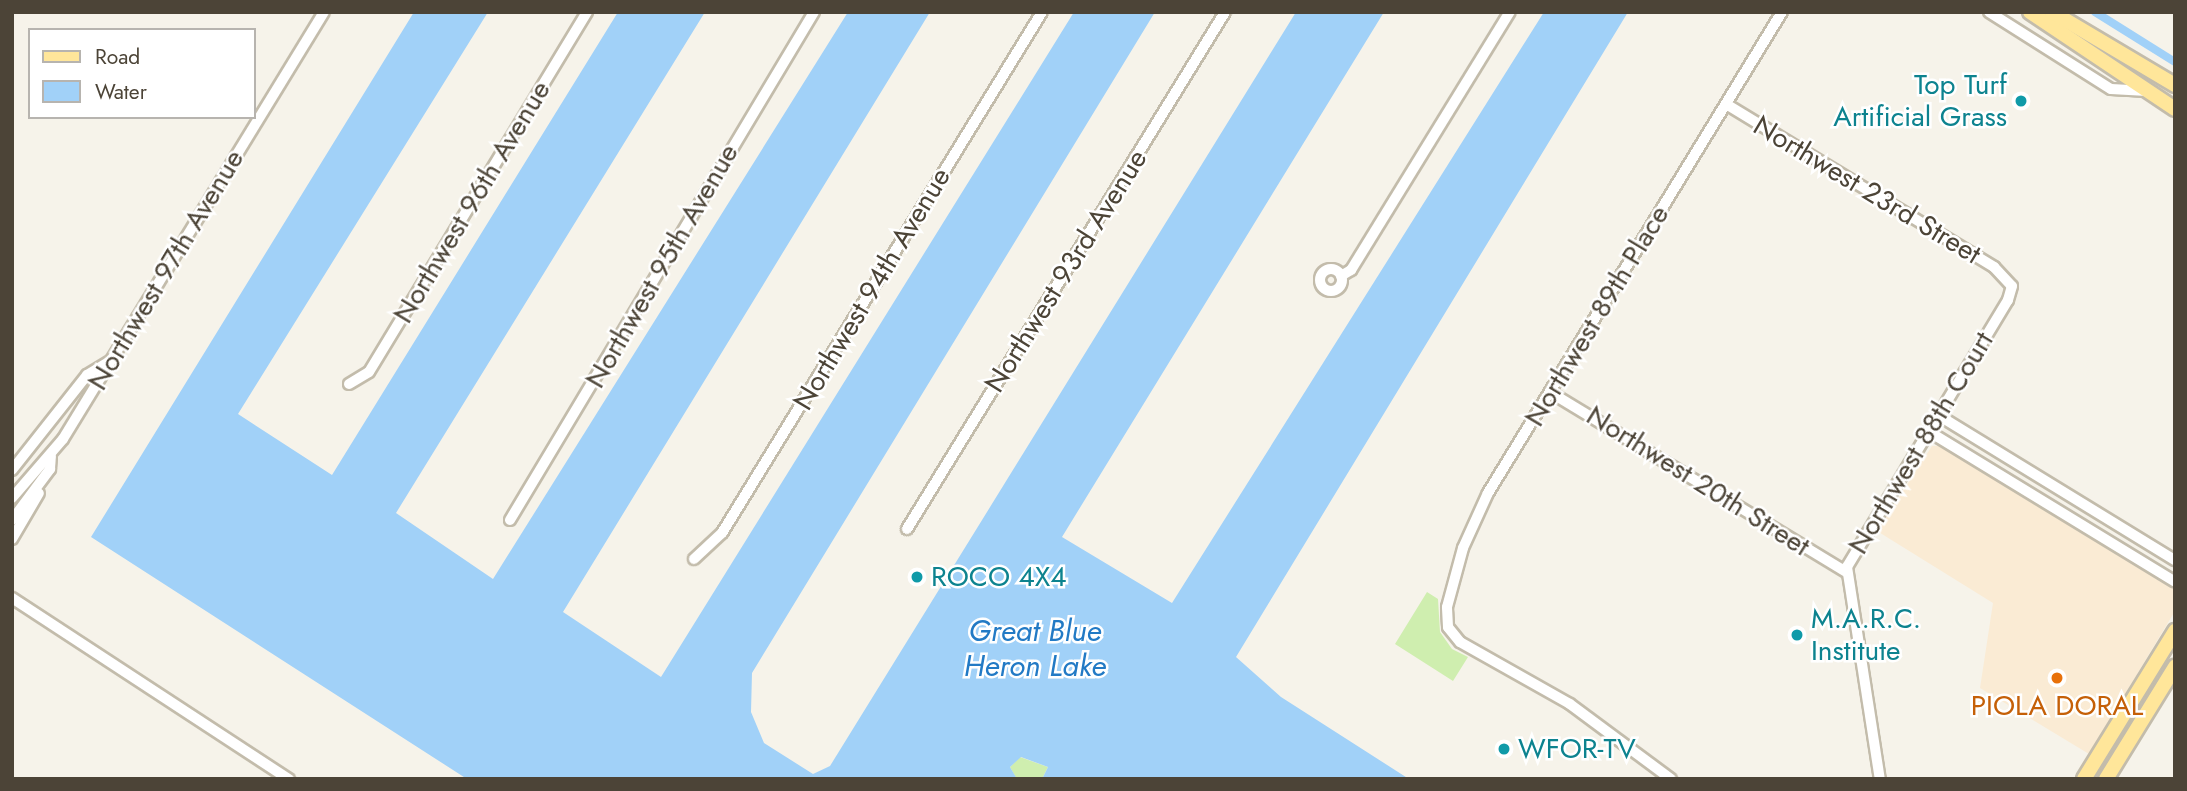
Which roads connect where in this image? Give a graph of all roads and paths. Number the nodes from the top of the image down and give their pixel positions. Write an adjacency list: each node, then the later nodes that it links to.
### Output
1 (324, 12): 17 (street, Northwest 97th Avenue)
2 (587, 12): 18 (street, Northwest 96th Avenue)
3 (814, 12): 28 (street, Northwest 95th Avenue)
4 (1042, 12): 32 (street, Northwest 94th Avenue)
5 (1225, 12): 30 (street, Northwest 93rd Avenue)
6 (1510, 12): 15 (street)
7 (1782, 12): 13 (street, Northwest 89th Place)
8 (1989, 12): 12 (street)
9 (2030, 12): 12 (main road)
10 (2052, 12): 11 (main road)
11 (2174, 85): 12 (main road)
12 (2141, 87): 14 (main road)
13 (1726, 104): 16 (street, Northwest 23rd Street); 19 (street, Northwest 89th Place)
14 (2175, 109)
15 (1341, 276)
16 (2007, 278): 20 (street, Northwest 88th Court)
17 (112, 359): 22 (street, Northwest 97th Avenue); 23 (street)
18 (349, 384)
19 (1550, 392): 34 (street, Northwest 20th Street); 40 (street, Northwest 89th Place)
20 (1938, 415): 21 (street, Northwest 88th Court); 26 (street)
21 (1928, 431): 29 (street); 34 (street, Northwest 88th Court)
22 (51, 456): 24 (street, Northwest 97th Avenue); 25 (street, Northwest 97th Avenue)
23 (12, 470)
24 (41, 481): 27 (street, Northwest 97th Avenue); 31 (street)
25 (12, 498)
26 (2101, 514): 29 (street); 33 (street)
27 (12, 520)
28 (510, 520)
29 (2078, 523): 35 (street)
30 (907, 529)
31 (12, 539)
32 (694, 559)
33 (2175, 560)
34 (1846, 572): 41 (street, Northwest 88th Court)
35 (2175, 582)
36 (12, 598): 39 (street)
37 (2175, 631): 42 (main road)
38 (2175, 667): 43 (main road)
39 (289, 779)
40 (1671, 779)
41 (1880, 779)
42 (2084, 779)
43 (2106, 779)

